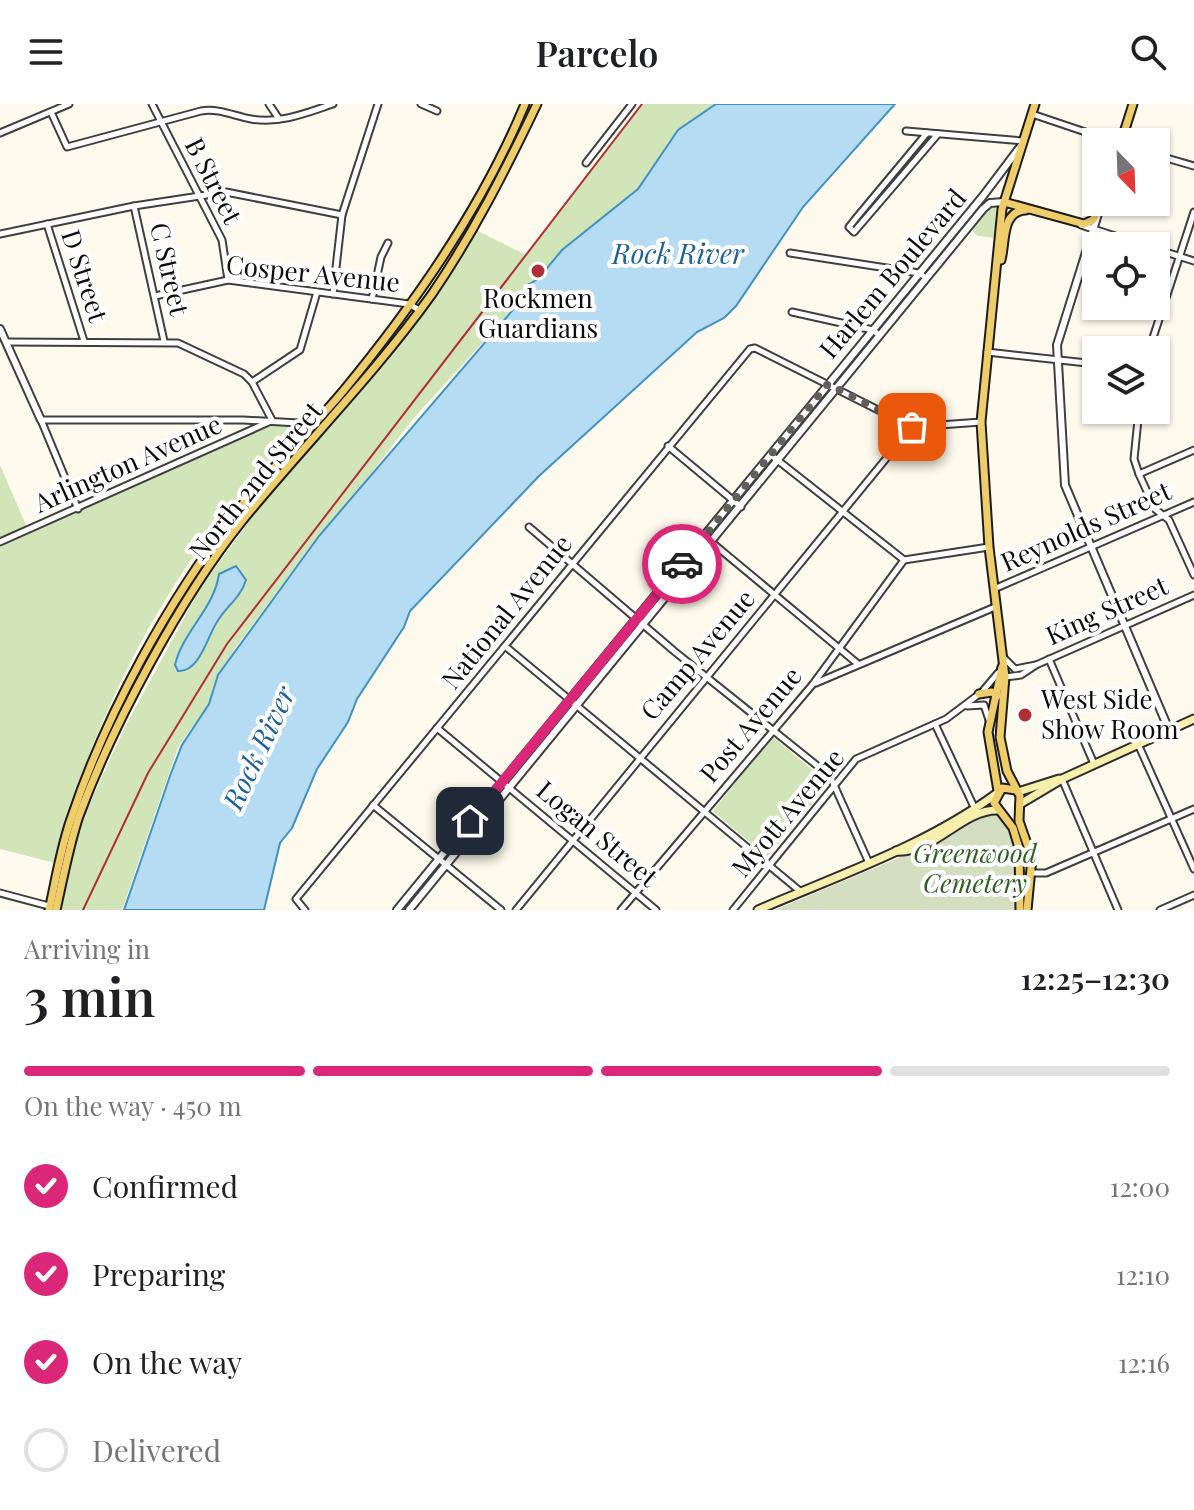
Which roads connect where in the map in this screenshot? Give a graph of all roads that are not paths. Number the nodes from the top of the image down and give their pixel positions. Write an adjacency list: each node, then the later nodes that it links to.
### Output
1 (69, 104): 13 (street)
2 (152, 104): 16 (street, B Street)
3 (269, 104): 15 (street)
4 (333, 104): 15 (street)
5 (378, 104): 34 (street)
6 (421, 104): 12 (street)
7 (525, 104): 53 (main road, North 2nd Street)
8 (537, 104): 54 (main road, North 2nd Street)
9 (632, 104): 25 (street)
10 (1035, 104): 14 (main road)
11 (1133, 104): 17 (main road)
12 (437, 111)
13 (51, 112): 16 (street); 20 (street)
14 (1032, 114): 19 (street); 23 (main road)
15 (279, 119): 16 (street)
16 (160, 122): 27 (street, B Street)
17 (1125, 128)
18 (906, 131): 21 (street)
19 (1082, 131)
20 (0, 133)
21 (927, 133): 22 (street); 22 (street)
22 (938, 134): 23 (street)
23 (1022, 142): 28 (street, Harlem Boulevard); 29 (main road)
24 (1170, 159): 26 (street)
25 (586, 163)
26 (1194, 166)
27 (197, 196): 31 (street); 34 (street); 48 (street, B Street)
28 (983, 196): 30 (street); 46 (street, Harlem Boulevard)
29 (1004, 202): 30 (street, Harlem Boulevard); 32 (main road); 45 (main road)
30 (990, 203): 47 (street, Harlem Boulevard)
31 (134, 206): 36 (street); 51 (street, C Street)
32 (1037, 211): 37 (main road); 45 (main road)
33 (1194, 212): 43 (street)
34 (342, 215): 50 (street)
35 (1096, 216): 37 (main road)
36 (47, 224): 39 (street); 59 (street, D Street)
37 (1092, 225): 38 (street); 63 (street)
38 (1110, 232)
39 (0, 234)
40 (388, 243): 52 (street)
41 (790, 253): 46 (street)
42 (1170, 254): 43 (street)
43 (1178, 257): 44 (street); 58 (street)
44 (1194, 261)
45 (999, 267): 62 (main road)
46 (919, 273): 47 (street); 57 (street, Harlem Boulevard)
47 (926, 278): 57 (street, Harlem Boulevard)
48 (228, 280): 49 (street, Cosper Avenue); 51 (street, Cosper Avenue)
49 (317, 292): 50 (street, Cosper Avenue); 65 (street)
50 (333, 294): 52 (street, Cosper Avenue)
51 (155, 296): 61 (street, C Street)
52 (372, 299): 53 (street, Cosper Avenue)
53 (409, 304): 54 (street, Cosper Avenue); 70 (main road, North 2nd Street)
54 (419, 310): 74 (main road, North 2nd Street)
55 (792, 312): 57 (street)
56 (0, 329): 60 (street)
57 (876, 332): 66 (street, Harlem Boulevard); 67 (street, Harlem Boulevard)
58 (1153, 336)
59 (84, 341): 60 (street); 61 (street)
60 (6, 342): 68 (street)
61 (164, 342): 65 (street)
62 (987, 352): 63 (street); 71 (main road)
63 (1057, 359): 64 (street); 90 (street)
64 (1082, 362)
65 (252, 382): 69 (street)
66 (828, 384): 67 (street); 75 (street, National Avenue); 77 (street, Harlem Boulevard)
67 (837, 389): 73 (street); 78 (street, Harlem Boulevard)
68 (41, 420): 69 (street); 83 (street)
69 (272, 420): 70 (street); 83 (street, Arlington Avenue)
70 (315, 422): 74 (street); 152 (main road, North 2nd Street)
71 (981, 422): 73 (street); 91 (main road)
72 (1138, 424): 79 (street)
73 (912, 427): 84 (street, Camp Avenue)
74 (322, 431): 152 (main road, North 2nd Street)
75 (668, 446): 80 (street); 93 (street, National Avenue)
76 (1194, 450): 79 (street)
77 (771, 455): 78 (street); 80 (street, Harlem Boulevard)
78 (779, 461): 82 (street, Harlem Boulevard); 84 (street)
79 (1139, 474): 85 (street)
80 (733, 501): 82 (street); 87 (street, Harlem Boulevard)
81 (1194, 502): 85 (street, Reynolds Street)
82 (741, 507): 89 (street, Harlem Boulevard)
83 (78, 509): 88 (street, Arlington Avenue)
84 (843, 513): 92 (street); 96 (street, Camp Avenue)
85 (1163, 515): 90 (street, Reynolds Street); 94 (street)
86 (529, 527): 93 (street)
87 (704, 536): 89 (street); 99 (street, Harlem Boulevard)
88 (0, 542)
89 (712, 543): 96 (street); 100 (street, Harlem Boulevard)
90 (1089, 545): 95 (street, Reynolds Street); 101 (street)
91 (989, 547): 92 (street); 95 (main road)
92 (904, 560): 103 (street, Post Avenue)
93 (572, 564): 99 (street); 102 (street, National Avenue)
94 (1194, 575)
95 (993, 589): 98 (main road)
96 (775, 594): 103 (street); 109 (street, Camp Avenue)
97 (1194, 595): 101 (street, King Street)
98 (995, 607): 104 (main road); 106 (street)
99 (636, 618): 100 (street); 113 (street, Harlem Boulevard)
100 (644, 625): 109 (street); 114 (street, Harlem Boulevard)
101 (1125, 625): 105 (street, King Street); 121 (street)
102 (505, 646): 113 (street); 120 (street, National Avenue)
103 (840, 647): 106 (street); 110 (street, Post Avenue)
104 (1001, 651): 107 (street, King Street); 108 (main road)
105 (1049, 659): 107 (street, King Street); 125 (street)
106 (858, 664): 110 (street)
107 (1036, 665): 108 (street, King Street)
108 (1002, 672): 111 (street, Myott Avenue); 112 (main road); 119 (main road)
109 (707, 677): 122 (street); 124 (street, Camp Avenue)
110 (813, 684): 122 (street, Post Avenue)
111 (979, 694): 112 (main road); 115 (street, Myott Avenue)
112 (996, 694): 117 (main road); 119 (main road)
113 (568, 700): 114 (street); 127 (street, Harlem Boulevard)
114 (576, 707): 124 (street); 129 (street, Harlem Boulevard)
115 (959, 710): 117 (street); 118 (street, Myott Avenue)
116 (1194, 719): 121 (main road)
117 (989, 723): 131 (main road)
118 (935, 724): 128 (street, Myott Avenue); 134 (street)
119 (1000, 726): 130 (main road)
120 (437, 728): 127 (street, Logan Street); 132 (street, National Avenue)
121 (1169, 730): 123 (main road)
122 (771, 731): 128 (street); 136 (street, Post Avenue)
123 (1138, 744): 125 (main road); 138 (street)
124 (639, 757): 136 (street); 139 (street, Camp Avenue)
125 (1094, 764): 126 (main road)
126 (1062, 779): 130 (main road); 133 (main road); 141 (street)
127 (502, 782): 129 (street, Logan Street); 142 (street, Harlem Boulevard)
128 (835, 783): 143 (street); 144 (street, Myott Avenue)
129 (510, 788): 139 (street, Logan Street); 145 (street, Harlem Boulevard)
130 (1017, 791): 131 (main road); 133 (main road)
131 (997, 792): 134 (main road); 137 (main road)
132 (373, 805): 142 (street); 153 (street, National Avenue)
133 (1019, 806): 137 (main road); 147 (main road)
134 (975, 809): 140 (main road)
135 (1194, 809): 138 (street)
136 (705, 812): 144 (street); 148 (street, Post Avenue)
137 (1000, 812): 140 (main road); 162 (main road)
138 (1172, 819): 141 (street); 146 (street)
139 (572, 839): 148 (street, Logan Street); 157 (street, Camp Avenue)
140 (896, 851): 143 (main road)
141 (1093, 853): 147 (street); 164 (street)
142 (439, 860): 145 (street); 154 (street, Harlem Boulevard)
143 (869, 863): 149 (main road)
144 (770, 865): 149 (street); 160 (street, Myott Avenue)
145 (446, 866): 155 (street, Harlem Boulevard); 156 (street)
146 (1194, 869)
147 (1032, 873): 163 (main road)
148 (635, 892): 158 (street, Post Avenue); 159 (street, Logan Street)
149 (801, 892): 161 (main road)
150 (0, 893): 152 (street)
151 (1194, 895): 165 (street)
152 (52, 909)
153 (305, 910)
154 (397, 910)
155 (409, 910)
156 (501, 910)
157 (516, 910)
158 (621, 910)
159 (656, 910)
160 (733, 910)
161 (758, 910)
162 (1020, 910)
163 (1027, 910)
164 (1118, 910)
165 (1160, 910)

